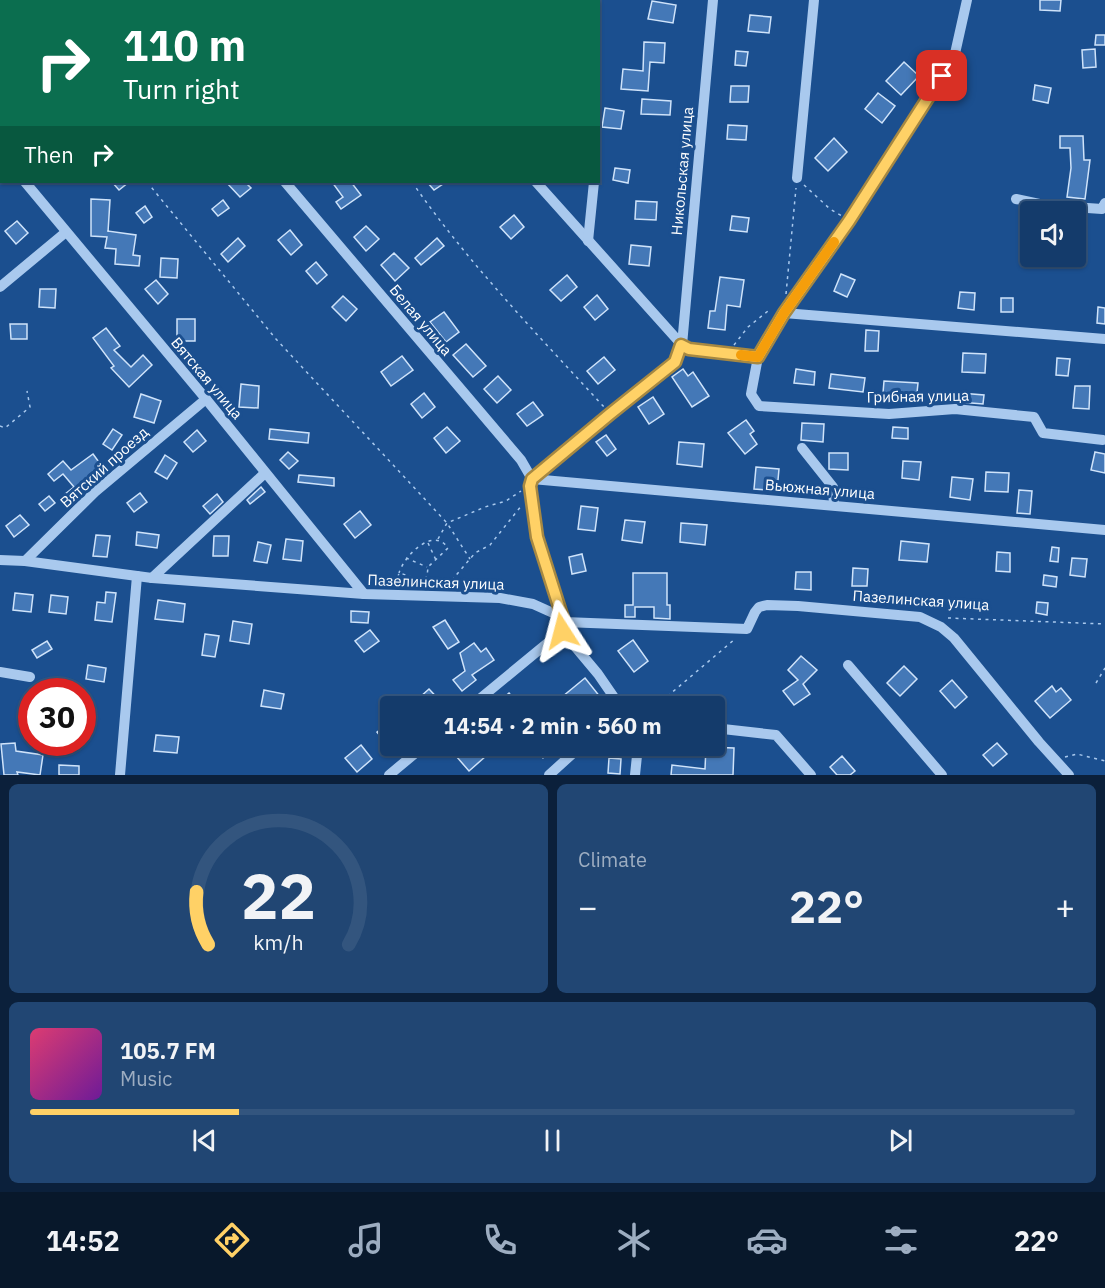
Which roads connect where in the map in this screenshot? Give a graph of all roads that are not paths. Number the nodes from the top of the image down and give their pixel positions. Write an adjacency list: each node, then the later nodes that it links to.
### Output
1 (713, 0): 16 (street, Никольская улица)
2 (814, 0): 4 (street)
3 (967, 0): 14 (street)
4 (797, 178)
5 (26, 183): 11 (street, Вятская улица)
6 (286, 183): 22 (street, Белая улица)
7 (537, 183): 12 (street)
8 (594, 183): 12 (street)
9 (1016, 199): 10 (street)
10 (1105, 203)
11 (66, 232): 13 (street); 18 (street, Вятская улица)
12 (588, 241): 16 (street)
13 (0, 287)
14 (784, 313): 15 (street); 17 (street)
15 (1105, 339)
16 (681, 345): 17 (street); 22 (street)
17 (758, 357): 19 (street, Грибная улица)
18 (206, 399): 21 (street, Вятская улица); 26 (street, Вятский проезд)
19 (1103, 440)
20 (802, 448): 23 (street)
21 (265, 472): 28 (street); 29 (street, Вятская улица)
22 (531, 487): 23 (street, Вьюжная улица); 30 (street)
23 (834, 505): 24 (street, Вьюжная улица)
24 (1105, 530)
25 (0, 560): 26 (street, Пазелинская улица)
26 (25, 561): 27 (street, Пазелинская улица)
27 (137, 576): 28 (street, Пазелинская улица); 41 (street)
28 (152, 578): 29 (street, Пазелинская улица)
29 (364, 594): 30 (street, Пазелинская улица)
30 (563, 626): 34 (street); 35 (street); 46 (street, Пазелинская улица)
31 (848, 665): 45 (street)
32 (0, 672): 33 (street)
33 (30, 676)
34 (482, 696)
35 (613, 696)
36 (725, 729): 44 (street)
37 (412, 756): 42 (street)
38 (571, 756): 40 (street)
39 (637, 756): 43 (street)
40 (555, 772)
41 (120, 775)
42 (388, 775)
43 (635, 775)
44 (811, 775)
45 (942, 775)
46 (1068, 775)

